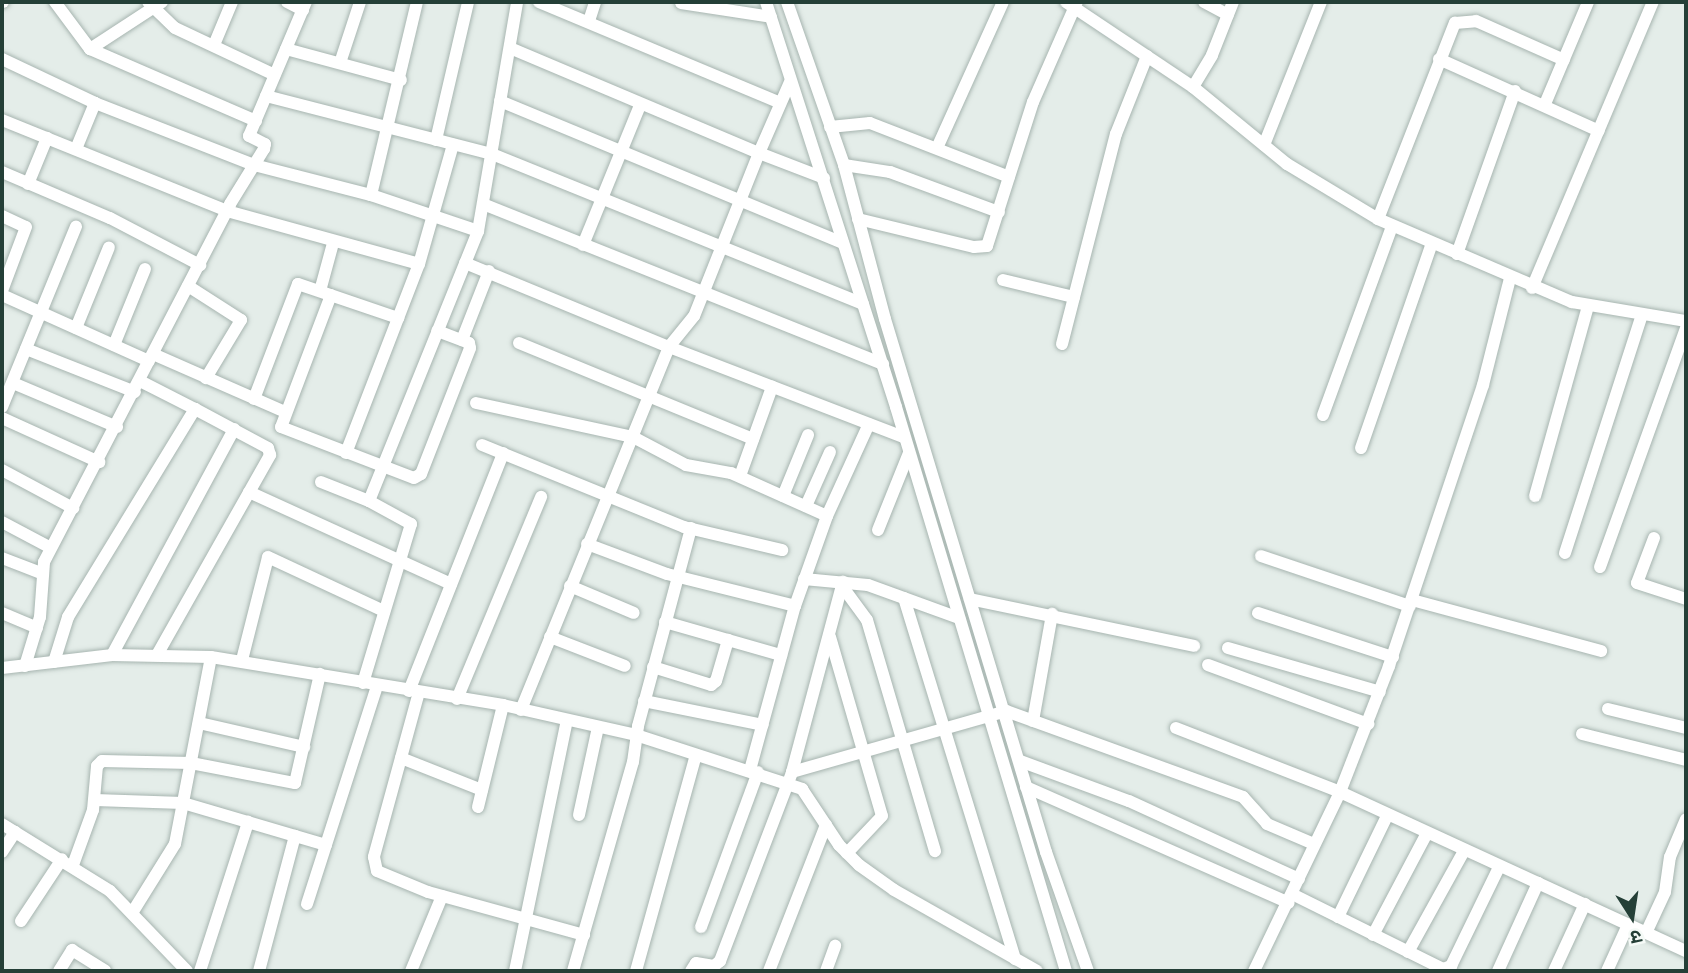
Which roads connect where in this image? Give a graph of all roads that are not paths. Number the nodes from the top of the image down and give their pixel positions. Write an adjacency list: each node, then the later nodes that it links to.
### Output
1 (55, 2): 27 (street)
2 (232, 2): 25 (street)
3 (287, 2): 21 (street)
4 (360, 2): 33 (street)
5 (416, 2): 35 (street)
6 (468, 2): 51 (street)
7 (517, 2): 26 (street)
8 (539, 2): 24 (street)
9 (595, 2): 24 (street)
10 (766, 2): 23 (street)
11 (787, 2): 49 (street)
12 (1003, 2): 54 (street)
13 (1204, 2): 22 (street)
14 (1233, 2): 22 (street)
15 (1321, 2): 53 (street)
16 (1588, 2): 32 (street)
17 (1653, 2): 48 (street)
18 (681, 3): 23 (street)
19 (154, 4): 25 (street); 27 (street)
20 (1072, 4): 29 (street); 62 (street)
21 (304, 6): 28 (street)
22 (1228, 15): 37 (street)
23 (771, 17): 36 (street)
24 (589, 21): 42 (street)
25 (214, 46): 34 (street)
26 (510, 48): 40 (street); 44 (street)
27 (90, 49): 46 (street)
28 (286, 49): 33 (street); 34 (street)
29 (1147, 56): 37 (street); 97 (street)
30 (2, 59): 41 (street)
31 (1439, 59): 32 (street); 38 (street); 74 (street)
32 (1563, 60): 43 (street)
33 (340, 63): 35 (street)
34 (275, 75): 39 (street)
35 (401, 80): 47 (street)
36 (790, 82): 42 (street); 49 (street)
37 (1193, 87): 53 (street)
38 (1515, 91): 43 (street); 84 (street)
39 (266, 96): 46 (street); 47 (street)
40 (500, 101): 56 (street); 58 (street)
41 (95, 103): 55 (street); 59 (street)
42 (780, 103): 57 (street)
43 (1545, 104): 48 (street)
44 (640, 105): 56 (street); 57 (street)
45 (2, 120): 50 (street)
46 (256, 121): 59 (street)
47 (389, 127): 51 (street); 65 (street)
48 (1599, 131): 93 (street)
49 (822, 132): 54 (street); 60 (street); 63 (street)
50 (47, 138): 55 (street); 64 (street)
51 (436, 141): 52 (street)
52 (453, 145): 58 (street); 72 (street)
53 (1264, 145): 74 (street)
54 (937, 148): 62 (street)
55 (76, 149): 69 (street)
56 (622, 149): 66 (street); 67 (street)
57 (759, 153): 63 (street); 67 (street)
58 (492, 154): 66 (street); 68 (street)
59 (254, 165): 65 (street); 69 (street)
60 (844, 165): 70 (street); 73 (street)
61 (2, 172): 64 (street)
62 (1009, 177): 70 (street)
63 (824, 178): 79 (street)
64 (28, 184): 87 (street)
65 (371, 195): 72 (street)
66 (601, 196): 81 (street); 83 (street)
67 (741, 201): 79 (street); 83 (street)
68 (483, 204): 77 (street); 81 (street)
69 (227, 211): 78 (street); 87 (street)
70 (999, 212): 73 (street)
71 (2, 216): 94 (street)
72 (433, 216): 77 (street); 86 (street)
73 (858, 219): 134 (street)
74 (1378, 219): 75 (street)
75 (1392, 226): 80 (street); 125 (street)
76 (75, 227): 100 (street)
77 (478, 231): 85 (street)
78 (333, 243): 86 (street); 95 (street)
79 (843, 243): 98 (street)
80 (1432, 243): 84 (street); 135 (street)
81 (583, 245): 96 (street)
82 (109, 247): 104 (street)
83 (720, 248): 96 (street); 98 (street)
84 (1457, 254): 90 (street)
85 (466, 262): 89 (street); 106 (street)
86 (419, 264): 102 (street)
87 (200, 265): 92 (street)
88 (145, 269): 110 (street)
89 (489, 271): 107 (street); 111 (street)
90 (1510, 278): 93 (street); 174 (street)
91 (1003, 280): 97 (street)
92 (188, 286): 113 (street); 115 (street)
93 (1532, 288): 99 (street)
94 (2, 293): 100 (street)
95 (325, 293): 102 (street); 120 (street); 124 (street)
96 (702, 295): 111 (street); 114 (street)
97 (1074, 297): 109 (street)
98 (863, 304): 114 (street)
99 (1588, 306): 101 (street); 147 (street)
100 (41, 312): 104 (street); 112 (street)
101 (1642, 314): 103 (street); 160 (street)
102 (398, 317): 137 (street)
103 (1686, 321)
104 (76, 328): 110 (street)
105 (1686, 328): 164 (street)
106 (437, 331): 107 (street); 140 (street)
107 (462, 340): 140 (street)
108 (519, 342): 119 (street)
109 (1062, 344)
110 (114, 345): 113 (street)
111 (669, 347): 118 (street); 119 (street)
112 (26, 349): 116 (street); 117 (street)
113 (151, 358): 115 (street); 117 (street)
114 (883, 365): 134 (street)
115 (206, 378): 120 (street)
116 (13, 383): 122 (street); 128 (street)
117 (137, 386): 123 (street); 128 (street)
118 (772, 387): 127 (street); 132 (street)
119 (650, 395): 131 (street); 132 (street)
120 (254, 399): 124 (street)
121 (475, 403): 131 (street)
122 (2, 407)
123 (195, 409): 129 (street); 196 (street)
124 (285, 412): 137 (street)
125 (1323, 415)
126 (2, 418): 139 (street)
127 (869, 424): 134 (street); 152 (street)
128 (117, 427): 139 (street)
129 (234, 429): 144 (street); 190 (street)
130 (808, 435): 146 (street)
131 (634, 436): 142 (street); 145 (street)
132 (753, 439): 142 (street)
133 (482, 445): 138 (street)
134 (913, 446): 155 (street); 172 (street); 181 (street)
135 (1361, 448)
136 (830, 452): 150 (street)
137 (346, 453): 140 (street)
138 (503, 453): 145 (street); 168 (street)
139 (99, 462): 151 (street)
140 (383, 467): 149 (street)
141 (2, 470): 151 (street)
142 (740, 477): 146 (street)
143 (321, 482): 149 (street)
144 (249, 492): 163 (street); 191 (street)
145 (609, 496): 154 (street); 157 (street)
146 (783, 496): 150 (street)
147 (1535, 496)
148 (541, 497): 207 (street)
149 (369, 501): 163 (street)
150 (806, 506): 152 (street)
151 (73, 508): 158 (street)
152 (827, 516): 167 (street)
153 (2, 522): 158 (street)
154 (691, 528): 159 (street); 166 (street)
155 (878, 530)
156 (1654, 538): 173 (street)
157 (587, 544): 166 (street); 170 (street)
158 (51, 548): 165 (street)
159 (782, 550)
160 (1565, 553)
161 (1261, 556): 174 (street)
162 (2, 558): 165 (street)
163 (399, 562): 168 (street); 176 (street)
164 (1600, 567)
165 (41, 573): 183 (street)
166 (677, 577): 175 (street); 182 (street)
167 (804, 579): 169 (street); 175 (street)
168 (451, 584): 205 (street)
169 (842, 584): 171 (street); 184 (street); 224 (street)
170 (570, 586): 178 (street); 185 (street)
171 (904, 598): 181 (street); 218 (street)
172 (970, 599): 180 (street); 212 (street)
173 (1686, 599)
174 (1411, 603): 189 (street); 194 (street)
175 (795, 606): 192 (street)
176 (384, 611): 195 (street); 203 (street)
177 (2, 613): 183 (street)
178 (634, 613)
179 (1258, 613): 194 (street)
180 (1052, 614): 187 (street); 214 (street)
181 (959, 618): 212 (street)
182 (665, 622): 186 (street); 200 (street)
183 (37, 628): 198 (street)
184 (830, 634): 226 (street); 233 (street)
185 (550, 637): 199 (street); 211 (street)
186 (728, 640): 192 (street); 200 (street)
187 (1194, 646)
188 (1228, 648): 206 (street)
189 (1601, 651)
190 (112, 655): 191 (street); 196 (street)
191 (157, 655): 193 (street)
192 (781, 655): 217 (street)
193 (212, 657): 195 (street); 215 (street)
194 (1393, 657): 206 (street)
195 (242, 660): 202 (street)
196 (54, 662): 198 (street)
197 (1208, 665): 216 (street)
198 (25, 666): 201 (street)
199 (625, 666)
200 (653, 667): 208 (street)
201 (2, 668)
202 (320, 674): 203 (street); 225 (street)
203 (363, 683): 204 (street)
204 (377, 686): 205 (street); 250 (street)
205 (414, 691): 207 (street); 228 (street)
206 (1380, 692): 216 (street)
207 (457, 699): 209 (street)
208 (644, 701): 217 (street); 223 (street)
209 (503, 705): 211 (street); 235 (street)
210 (1608, 709): 221 (street)
211 (521, 710): 213 (street)
212 (997, 712): 214 (street); 218 (street); 230 (street); 289 (street)
213 (567, 720): 219 (street); 265 (street)
214 (1033, 721): 249 (street)
215 (199, 723): 225 (street); 231 (street)
216 (1368, 724): 236 (street)
217 (763, 725): 232 (street)
218 (944, 726): 224 (street); 275 (street)
219 (598, 727): 223 (street); 241 (street)
220 (1176, 728): 236 (street)
221 (1686, 728)
222 (1582, 734): 229 (street)
223 (636, 735): 227 (street); 270 (street)
224 (905, 737): 226 (street); 251 (street)
225 (304, 747): 231 (street)
226 (863, 750): 233 (street); 254 (street)
227 (696, 755): 232 (street); 284 (street)
228 (401, 758): 235 (street); 259 (street)
229 (1686, 760)
230 (1020, 761): 234 (street); 257 (street)
231 (191, 763): 237 (street); 238 (street)
232 (754, 771): 233 (street); 268 (street)
233 (789, 776): 245 (street); 285 (street)
234 (1026, 787): 260 (street); 290 (street)
235 (482, 790): 239 (street)
236 (1340, 792): 240 (street); 249 (street)
237 (95, 800): 238 (street); 255 (street)
238 (183, 803): 243 (street); 263 (street)
239 (478, 807)
240 (1388, 814): 247 (street); 264 (street)
241 (579, 815)
242 (1686, 819): 269 (street)
243 (248, 822): 248 (street); 279 (street)
244 (2, 824): 246 (street)
245 (826, 825): 254 (street); 286 (street)
246 (15, 832): 253 (street); 255 (street)
247 (1427, 832): 252 (street); 271 (street)
248 (295, 836): 250 (street); 280 (street)
249 (1314, 844): 257 (street)
250 (326, 845): 261 (street)
251 (935, 851)
252 (1464, 851): 256 (street); 274 (street)
253 (2, 852)
254 (847, 853): 275 (street)
255 (68, 862): 263 (street); 266 (street)
256 (1499, 867): 258 (street); 274 (street)
257 (1299, 878): 260 (street)
258 (1538, 883): 262 (street); 292 (street)
259 (442, 896): 265 (street); 281 (street)
260 (1290, 899): 264 (street); 291 (street)
261 (307, 904)
262 (1585, 904): 267 (street); 293 (street)
263 (132, 913): 278 (street)
264 (1338, 917): 271 (street)
265 (527, 920): 270 (street); 282 (street)
266 (21, 921)
267 (1628, 925): 269 (street); 294 (street)
268 (701, 927)
269 (1646, 933): 273 (street)
270 (584, 935): 283 (street)
271 (1373, 935): 274 (street)
272 (835, 946): 287 (street)
273 (1686, 951)
274 (1408, 952)
275 (1015, 960): 288 (street)
276 (59, 971): 277 (street)
277 (105, 971)
278 (187, 971)
279 (200, 971)
280 (259, 971)
281 (411, 971)
282 (515, 971)
283 (573, 971)
284 (636, 971)
285 (691, 971)
286 (769, 971)
287 (827, 971)
288 (1037, 971)
289 (1066, 971)
290 (1088, 971)
291 (1254, 971)
292 (1498, 971)
293 (1554, 971)
294 (1607, 971)

